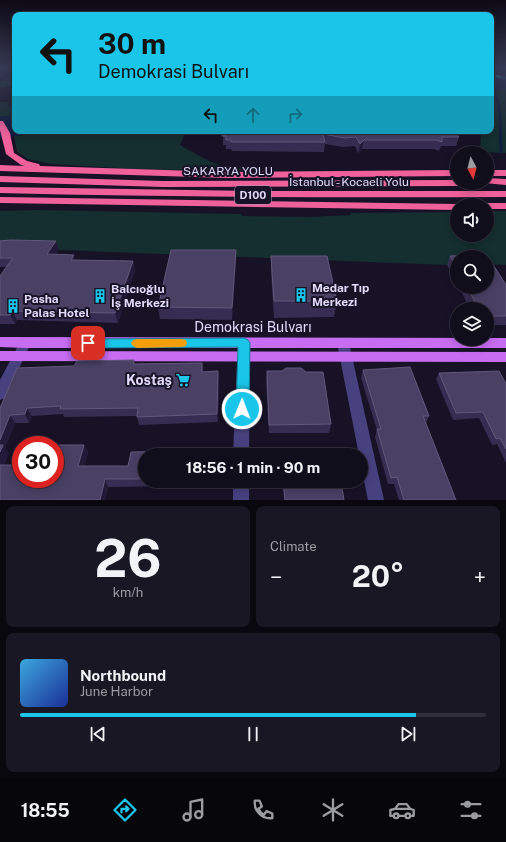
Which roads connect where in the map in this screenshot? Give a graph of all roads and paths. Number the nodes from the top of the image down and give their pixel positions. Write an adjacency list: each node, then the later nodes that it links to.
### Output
1 (0, 122): 3 (highway)
2 (0, 168): 3 (highway)
3 (67, 171): 7 (highway)
4 (506, 172): 6 (highway)
5 (450, 173): 7 (highway)
6 (494, 173)
7 (339, 175): 9 (highway)
8 (0, 179): 10 (highway, SAKARYA YOLU / D100)
9 (450, 181)
10 (450, 181)
11 (494, 182): 12 (highway)
12 (506, 182)
13 (0, 190): 14 (highway, İstanbul - Kocaeli Yolu / D100)
14 (506, 195): 17 (highway)
15 (0, 200): 16 (highway)
16 (84, 202): 17 (highway); 18 (highway)
17 (244, 205): 19 (highway)
18 (0, 206)
19 (450, 206)
20 (494, 206): 21 (highway)
21 (506, 206)
22 (0, 342): 23 (main road, Demokrasi Bulvarı)
23 (25, 343): 25 (main road, Demokrasi Bulvarı); 28 (street)
24 (506, 343): 26 (main road, Demokrasi Bulvarı)
25 (244, 349): 26 (main road, Demokrasi Bulvarı); 28 (main road, Demokrasi Bulvarı); 31 (street)
26 (344, 349): 29 (main road, Demokrasi Bulvarı); 34 (street)
27 (0, 356): 28 (main road, Demokrasi Bulvarı)
28 (19, 356): 30 (street)
29 (506, 357)
30 (0, 394)
31 (241, 448)
32 (241, 488): 33 (street)
33 (241, 500)
34 (376, 500)

